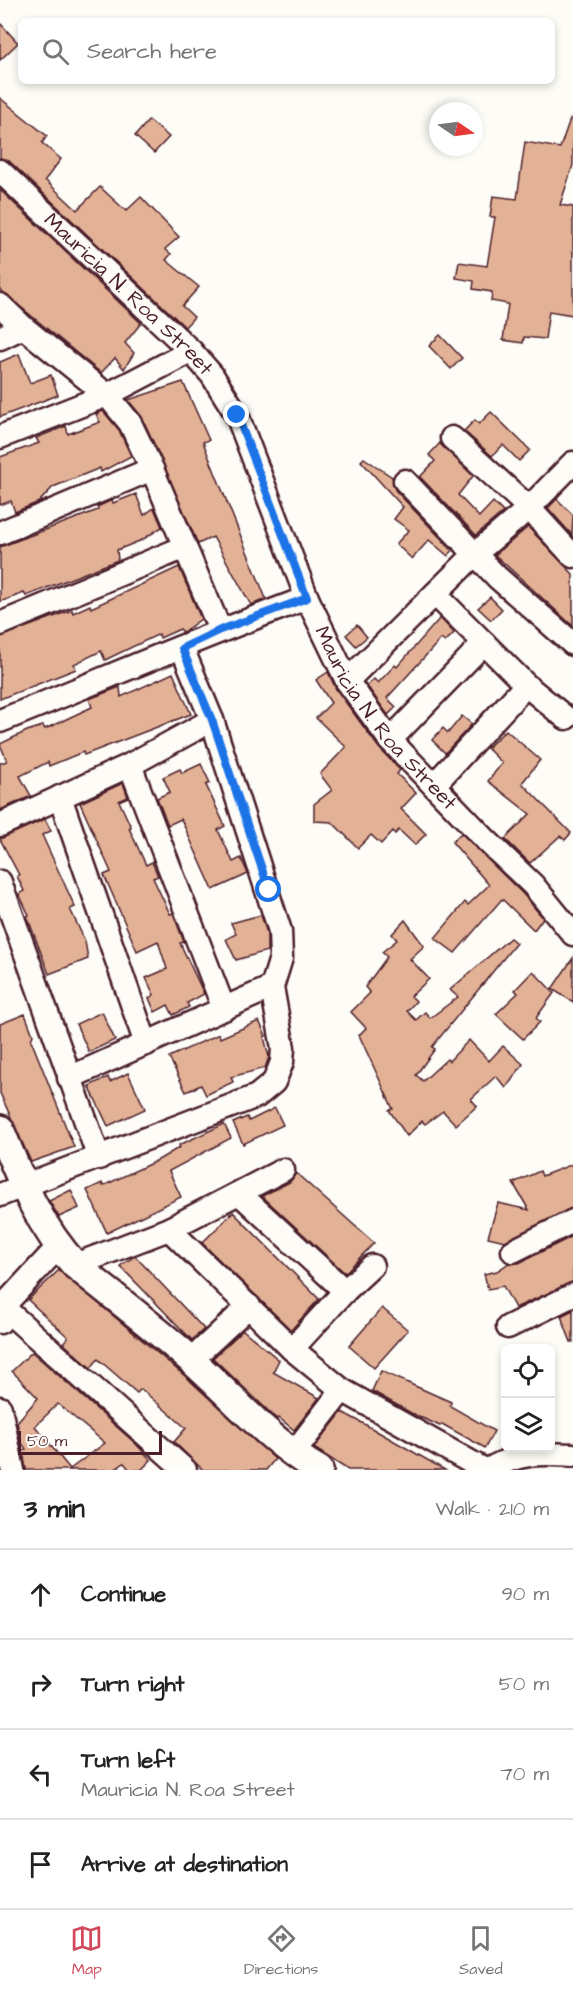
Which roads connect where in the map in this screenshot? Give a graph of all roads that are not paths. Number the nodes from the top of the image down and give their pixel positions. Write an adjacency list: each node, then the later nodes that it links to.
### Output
1 (0, 171): 5 (street, Mauricia N. Roa Street)
2 (0, 305): 3 (street)
3 (23, 327): 4 (street); 6 (street)
4 (0, 338)
5 (191, 351): 6 (street); 18 (street, Mauricia N. Roa Street)
6 (107, 395): 7 (street); 10 (street)
7 (0, 437)
8 (452, 438): 12 (street)
9 (573, 463): 12 (street)
10 (152, 469): 13 (street); 14 (street)
11 (405, 481): 15 (street)
12 (529, 508): 15 (street); 16 (street)
13 (0, 533)
14 (185, 548): 19 (street); 20 (street)
15 (475, 554): 17 (street); 22 (street)
16 (573, 556)
17 (435, 594): 21 (street); 24 (street)
18 (307, 598): 20 (street); 24 (street, Mauricia N. Roa Street)
19 (0, 624)
20 (220, 630): 23 (street)
21 (484, 643): 25 (street); 29 (street)
22 (573, 644)
23 (182, 648): 27 (street); 28 (street)
24 (347, 681): 29 (street, Mauricia N. Roa Street)
25 (526, 685): 26 (street); 31 (street)
26 (566, 718)
27 (212, 720): 30 (street); 36 (street)
28 (0, 721)
29 (390, 740): 31 (street, Mauricia N. Roa Street)
30 (130, 765): 32 (street); 37 (street)
31 (434, 785): 35 (street, Mauricia N. Roa Street)
32 (60, 797): 33 (street); 38 (street)
33 (0, 825)
34 (0, 882): 39 (street)
35 (573, 934)
36 (272, 987): 37 (street); 41 (street)
37 (224, 1009): 38 (street)
38 (146, 1044): 39 (street)
39 (69, 1078): 41 (street)
40 (0, 1129): 43 (street)
41 (99, 1158): 43 (street)
42 (283, 1170): 44 (street)
43 (12, 1190): 48 (street)
44 (240, 1194): 46 (street); 50 (street)
45 (573, 1221): 47 (street)
46 (169, 1229): 48 (street); 52 (street)
47 (513, 1251)
48 (66, 1256): 53 (street); 56 (street)
49 (372, 1266): 50 (street)
50 (345, 1291): 55 (street)
51 (573, 1295): 54 (street)
52 (249, 1306): 55 (street); 56 (street)
53 (2, 1316): 62 (street)
54 (508, 1328)
55 (292, 1349): 57 (street)
56 (191, 1360): 60 (street)
57 (342, 1390): 60 (street); 63 (street)
58 (0, 1408): 61 (street)
59 (573, 1455): 63 (street)
60 (309, 1465)
61 (13, 1470)
62 (185, 1470)
63 (486, 1470)

